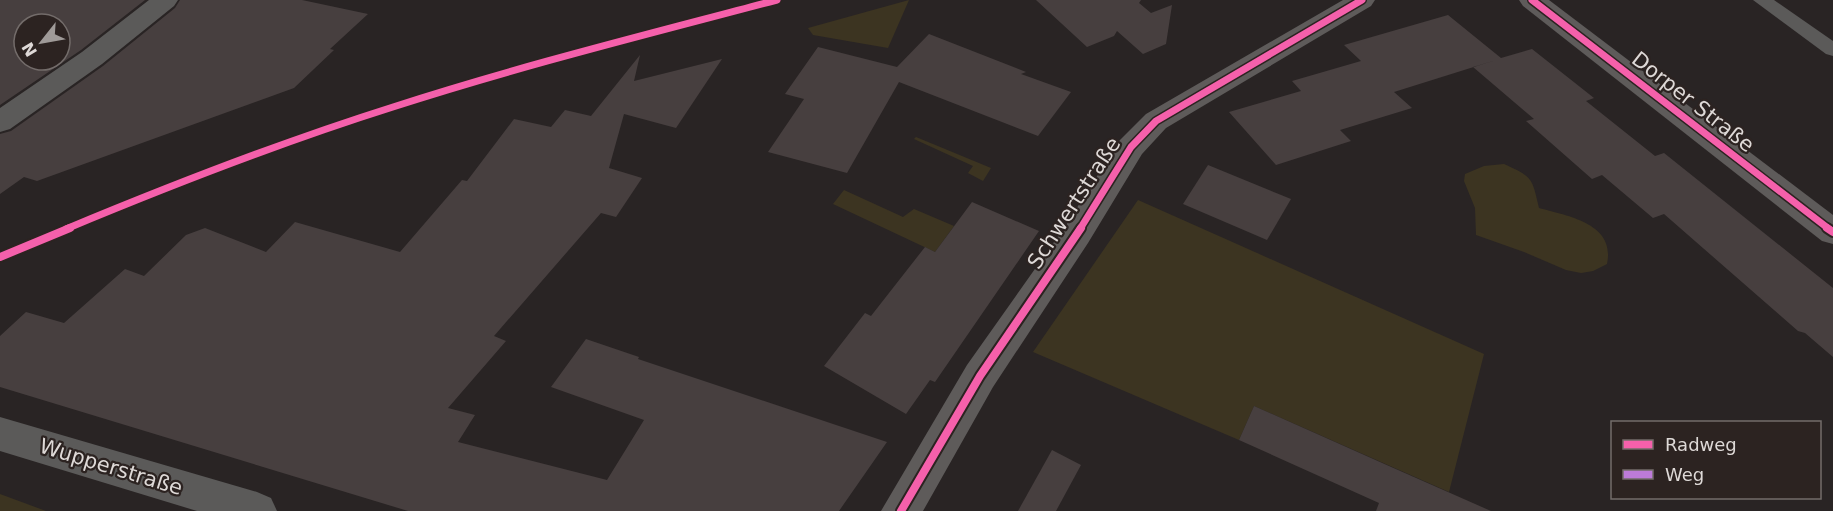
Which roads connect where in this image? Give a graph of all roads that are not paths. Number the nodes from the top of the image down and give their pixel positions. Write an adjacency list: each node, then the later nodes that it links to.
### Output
1 (165, 0): 6 (street)
2 (1362, 0): 10 (street, Schwertstraße)
3 (1532, 0): 7 (street, Dorper Straße)
4 (1762, 0): 5 (lane)
5 (1833, 50)
6 (0, 122)
7 (1833, 232)
8 (0, 434): 9 (street, Wupperstraße)
9 (257, 511)
10 (901, 511)

